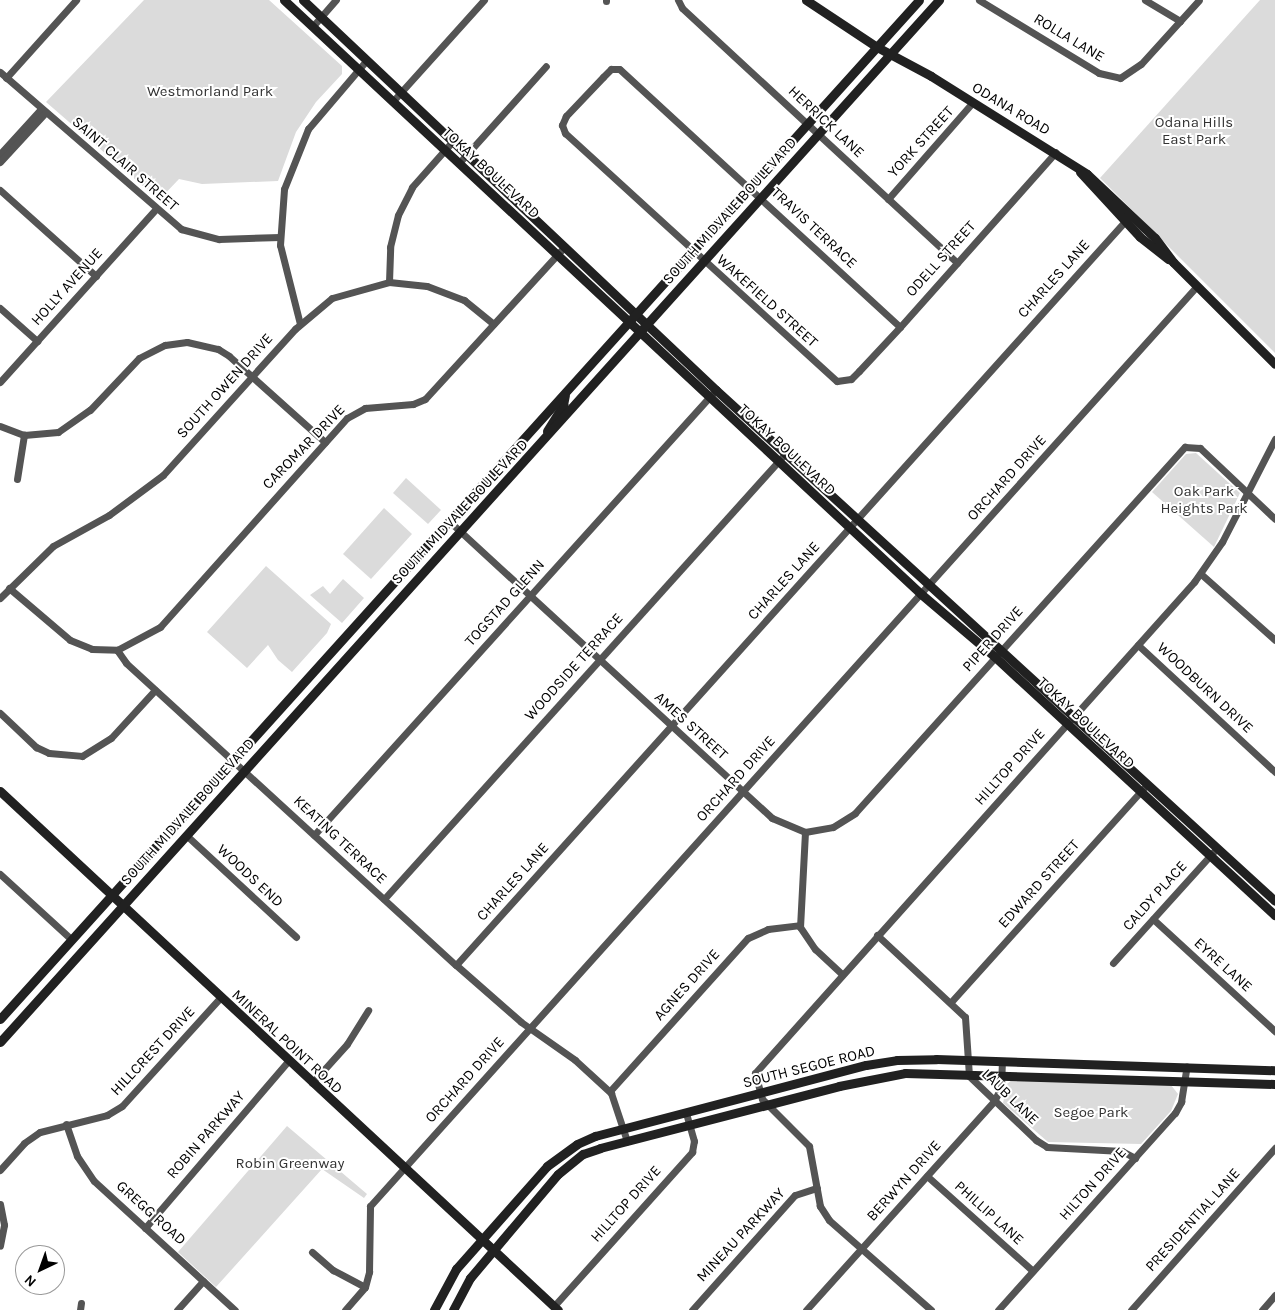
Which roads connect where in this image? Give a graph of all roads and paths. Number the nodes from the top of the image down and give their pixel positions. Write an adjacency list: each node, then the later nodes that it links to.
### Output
1 (76, 0): 22 (street)
2 (284, 0): 15 (street, TOKAY BOULEVARD)
3 (303, 0): 13 (street, TOKAY BOULEVARD)
4 (336, 0): 13 (street)
5 (484, 0): 23 (street)
6 (678, 0): 27 (street, HERRICK LANE)
7 (806, 0): 16 (street, ODANA ROAD)
8 (919, 0): 16 (street, SOUTH MIDVALE BOULEVARD)
9 (939, 0): 17 (street, SOUTH MIDVALE BOULEVARD)
10 (979, 0): 14 (street, ROLLA LANE)
11 (1145, 0): 14 (street)
12 (1199, 0): 14 (street)
13 (321, 17): 15 (street); 18 (street, TOKAY BOULEVARD)
14 (1180, 21)
15 (313, 26): 18 (street, TOKAY BOULEVARD)
16 (879, 44): 17 (street, ODANA ROAD); 27 (street, SOUTH MIDVALE BOULEVARD)
17 (892, 52): 25 (street, ODANA ROAD); 28 (street, SOUTH MIDVALE BOULEVARD)
18 (362, 65): 23 (street, TOKAY BOULEVARD); 24 (street, TOKAY BOULEVARD); 42 (street)
19 (546, 66): 33 (street)
20 (620, 70): 36 (street, TRAVIS TERRACE); 44 (street, WAKEFIELD STREET)
21 (0, 72): 22 (street, SAINT CLAIR STREET)
22 (6, 78): 26 (street, SAINT CLAIR STREET)
23 (400, 93): 24 (street); 29 (street, TOKAY BOULEVARD)
24 (393, 101): 30 (street, TOKAY BOULEVARD)
25 (974, 102): 31 (street, ODANA ROAD); 39 (street, YORK STREET)
26 (43, 111): 32 (street); 34 (street); 40 (street, SAINT CLAIR STREET)
27 (807, 124): 28 (street, HERRICK LANE); 36 (street, SOUTH MIDVALE BOULEVARD)
28 (818, 134): 38 (street, SOUTH MIDVALE BOULEVARD); 39 (street, HERRICK LANE)
29 (452, 142): 30 (street); 33 (street, TOKAY BOULEVARD)
30 (445, 149): 35 (street, TOKAY BOULEVARD); 49 (street)
31 (1056, 152): 41 (street, ODANA ROAD); 47 (street, ODELL STREET)
32 (0, 154)
33 (466, 155): 35 (street); 43 (street, TOKAY BOULEVARD)
34 (0, 162)
35 (460, 162): 45 (street, TOKAY BOULEVARD)
36 (750, 188): 38 (street, TRAVIS TERRACE); 44 (street, SOUTH MIDVALE BOULEVARD)
37 (0, 190): 48 (street)
38 (760, 197): 46 (street, SOUTH MIDVALE BOULEVARD); 57 (street, TRAVIS TERRACE)
39 (888, 199): 47 (street, HERRICK LANE)
40 (155, 210): 42 (street, SAINT CLAIR STREET); 48 (street, HOLLY AVENUE)
41 (1128, 218): 50 (street, ODANA ROAD); 77 (street, CHARLES LANE)
42 (280, 237): 55 (street)
43 (565, 246): 45 (street, CAROMAR DRIVE); 52 (street, TOKAY BOULEVARD)
44 (692, 252): 46 (street, WAKEFIELD STREET); 52 (street, SOUTH MIDVALE BOULEVARD)
45 (558, 253): 53 (street, TOKAY BOULEVARD); 56 (street, CAROMAR DRIVE)
46 (703, 261): 54 (street, SOUTH MIDVALE BOULEVARD); 62 (street, WAKEFIELD STREET)
47 (957, 263): 57 (street, ODELL STREET)
48 (96, 276): 59 (street, HOLLY AVENUE)
49 (390, 282): 55 (street, SOUTH OWEN DRIVE); 56 (street, SOUTH OWEN DRIVE)
50 (1197, 286): 60 (street, ODANA ROAD); 82 (street, ORCHARD DRIVE)
51 (0, 308): 59 (street)
52 (636, 313): 53 (street, SOUTH MIDVALE BOULEVARD); 54 (street, TOKAY BOULEVARD)
53 (628, 321): 58 (street, TOKAY BOULEVARD); 65 (street, SOUTH MIDVALE BOULEVARD)
54 (646, 323): 58 (street, SOUTH MIDVALE BOULEVARD); 64 (street, TOKAY BOULEVARD)
55 (300, 324): 61 (street, SOUTH OWEN DRIVE)
56 (494, 324): 70 (street, CAROMAR DRIVE)
57 (900, 326): 62 (street, ODELL STREET)
58 (639, 331): 66 (street, TOKAY BOULEVARD); 71 (street, SOUTH MIDVALE BOULEVARD)
59 (37, 341): 63 (street, HOLLY AVENUE)
60 (1275, 364)
61 (253, 376): 68 (street); 70 (street); 83 (street, SOUTH OWEN DRIVE)
62 (845, 381)
63 (0, 382)
64 (716, 390): 66 (street, TOGSTAD GLENN); 72 (street, TOKAY BOULEVARD)
65 (565, 394): 71 (street); 78 (street, SOUTH MIDVALE BOULEVARD)
66 (709, 397): 73 (street, TOKAY BOULEVARD); 85 (street, TOGSTAD GLENN)
67 (0, 426): 68 (street)
68 (24, 435): 74 (street)
69 (1275, 439): 75 (street, HILLTOP DRIVE)
70 (325, 442): 90 (street, CAROMAR DRIVE)
71 (537, 449): 80 (street, SOUTH MIDVALE BOULEVARD)
72 (785, 454): 73 (street, WOODSIDE TERRACE); 77 (street, TOKAY BOULEVARD)
73 (778, 461): 79 (street, TOKAY BOULEVARD); 92 (street, WOODSIDE TERRACE)
74 (17, 479)
75 (1248, 492): 76 (street); 81 (street, HILLTOP DRIVE); 89 (street, PIPER DRIVE)
76 (1275, 519)
77 (856, 520): 79 (street, CHARLES LANE); 82 (street, TOKAY BOULEVARD)
78 (449, 522): 80 (street, AMES STREET); 98 (street, SOUTH MIDVALE BOULEVARD)
79 (850, 528): 84 (street, TOKAY BOULEVARD); 97 (street, CHARLES LANE)
80 (459, 532): 85 (street, AMES STREET); 99 (street, SOUTH MIDVALE BOULEVARD)
81 (1201, 574): 87 (street); 88 (street, HILLTOP DRIVE)
82 (928, 586): 84 (street, ORCHARD DRIVE); 89 (street, TOKAY BOULEVARD)
83 (9, 588): 86 (street, SOUTH OWEN DRIVE); 90 (street)
84 (921, 594): 91 (street, TOKAY BOULEVARD); 103 (street, ORCHARD DRIVE)
85 (530, 596): 92 (street, AMES STREET); 106 (street, TOGSTAD GLENN)
86 (0, 598)
87 (1275, 640)
88 (1138, 645): 95 (street, HILLTOP DRIVE); 100 (street, WOODBURN DRIVE)
89 (1002, 649): 91 (street, PIPER DRIVE); 95 (street, TOKAY BOULEVARD)
90 (117, 650): 93 (street, KEATING TERRACE)
91 (995, 657): 96 (street, TOKAY BOULEVARD); 105 (street, PIPER DRIVE)
92 (598, 660): 97 (street, AMES STREET); 112 (street, WOODSIDE TERRACE)
93 (155, 690): 94 (street); 98 (street, KEATING TERRACE)
94 (0, 713)
95 (1074, 715): 96 (street, HILLTOP DRIVE); 101 (street, TOKAY BOULEVARD)
96 (1067, 724): 104 (street, TOKAY BOULEVARD); 118 (street, HILLTOP DRIVE)
97 (672, 726): 103 (street, AMES STREET); 122 (street, CHARLES LANE)
98 (233, 760): 99 (street, KEATING TERRACE); 111 (street, SOUTH MIDVALE BOULEVARD)
99 (244, 770): 106 (street, KEATING TERRACE); 107 (street, SOUTH MIDVALE BOULEVARD)
100 (1275, 772)
101 (1148, 784): 104 (street, EDWARD STREET); 108 (street, TOKAY BOULEVARD)
102 (0, 791): 111 (street, MINERAL POINT ROAD)
103 (744, 792): 105 (street, AMES STREET); 128 (street, ORCHARD DRIVE)
104 (1141, 792): 109 (street, TOKAY BOULEVARD); 125 (street, EDWARD STREET)
105 (805, 832): 117 (street)
106 (314, 835): 112 (street, KEATING TERRACE)
107 (186, 836): 114 (street, SOUTH MIDVALE BOULEVARD); 119 (street, WOODS END)
108 (1217, 848): 109 (street, CALDY PLACE); 113 (street, TOKAY BOULEVARD)
109 (1210, 856): 115 (street, TOKAY BOULEVARD); 116 (street, CALDY PLACE)
110 (0, 874): 120 (street)
111 (111, 896): 114 (street, MINERAL POINT ROAD); 120 (street, SOUTH MIDVALE BOULEVARD)
112 (384, 899): 122 (street, KEATING TERRACE)
113 (1275, 901)
114 (122, 907): 124 (street, MINERAL POINT ROAD); 130 (street, SOUTH MIDVALE BOULEVARD)
115 (1275, 915)
116 (1153, 919): 121 (street, CALDY PLACE); 129 (street, EYRE LANE)
117 (800, 925): 123 (street); 141 (street, AGNES DRIVE)
118 (877, 935): 123 (street, HILLTOP DRIVE); 125 (street, LAUB LANE)
119 (296, 937)
120 (70, 939): 127 (street, SOUTH MIDVALE BOULEVARD)
121 (1113, 963)
122 (456, 965): 128 (street, KEATING TERRACE)
123 (842, 974): 142 (street, HILLTOP DRIVE)
124 (220, 998): 132 (street, MINERAL POINT ROAD); 145 (street, HILLCREST DRIVE)
125 (951, 1002): 131 (street, LAUB LANE)
126 (368, 1010): 139 (street)
127 (0, 1019)
128 (530, 1029): 141 (street, KEATING TERRACE); 151 (street, ORCHARD DRIVE)
129 (1275, 1031)
130 (0, 1042)
131 (966, 1060): 133 (street, SOUTH SEGOE ROAD); 136 (street, LAUB LANE); 142 (street, SOUTH SEGOE ROAD)
132 (288, 1061): 139 (street, MINERAL POINT ROAD); 156 (street, ROBIN PARKWAY)
133 (1002, 1061): 134 (street, SOUTH SEGOE ROAD); 137 (street, BERWYN DRIVE)
134 (1187, 1066): 135 (street, SOUTH SEGOE ROAD); 138 (street, HILTON DRIVE)
135 (1275, 1070)
136 (967, 1073): 137 (street, SOUTH SEGOE ROAD); 142 (street, SOUTH SEGOE ROAD); 143 (street, LAUB LANE)
137 (1003, 1074): 138 (street, SOUTH SEGOE ROAD); 143 (street, BERWYN DRIVE)
138 (1185, 1080): 140 (street, SOUTH SEGOE ROAD); 150 (street, HILTON DRIVE)
139 (312, 1083): 151 (street, MINERAL POINT ROAD)
140 (1275, 1084)
141 (610, 1091): 147 (street, KEATING TERRACE)
142 (762, 1098): 144 (street, SOUTH SEGOE ROAD); 146 (street, SOUTH SEGOE ROAD); 154 (street)
143 (994, 1101): 150 (street, LAUB LANE); 153 (street, BERWYN DRIVE)
144 (686, 1112): 146 (street, HILLTOP DRIVE); 147 (street, SOUTH SEGOE ROAD)
145 (66, 1124): 152 (street, HILLCREST DRIVE); 156 (street, GREGG ROAD)
146 (689, 1125): 148 (street, SOUTH SEGOE ROAD); 166 (street, HILLTOP DRIVE)
147 (624, 1129): 148 (street, KEATING TERRACE); 157 (street, SOUTH SEGOE ROAD)
148 (627, 1141): 160 (street, SOUTH SEGOE ROAD)
149 (1275, 1148): 176 (street, PRESIDENTIAL LANE)
150 (1135, 1158): 162 (street, HILTON DRIVE)
151 (404, 1168): 157 (street, MINERAL POINT ROAD); 164 (street, ORCHARD DRIVE)
152 (0, 1170)
153 (927, 1176): 159 (street, BERWYN DRIVE); 162 (street, PHILLIP LANE)
154 (817, 1188): 159 (street); 172 (street, MINEAU PARKWAY)
155 (0, 1204): 158 (street)
156 (145, 1228): 163 (street, GREGG ROAD)
157 (480, 1240): 160 (street, MINERAL POINT ROAD); 170 (street, SOUTH SEGOE ROAD)
158 (0, 1246)
159 (861, 1248): 173 (street, BERWYN DRIVE); 174 (street)
160 (493, 1251): 166 (street, MINERAL POINT ROAD); 171 (street, SOUTH SEGOE ROAD)
161 (312, 1252): 164 (street)
162 (1033, 1271): 175 (street, HILTON DRIVE)
163 (203, 1281): 167 (street); 168 (street, GREGG ROAD)
164 (365, 1287): 169 (street)
165 (1275, 1295): 177 (street)
166 (556, 1308)
167 (177, 1310)
168 (235, 1310)
169 (345, 1310)
170 (434, 1310)
171 (453, 1310)
172 (692, 1310)
173 (806, 1310)
174 (930, 1310)
175 (998, 1310)
176 (1131, 1310)
177 (1262, 1310)

